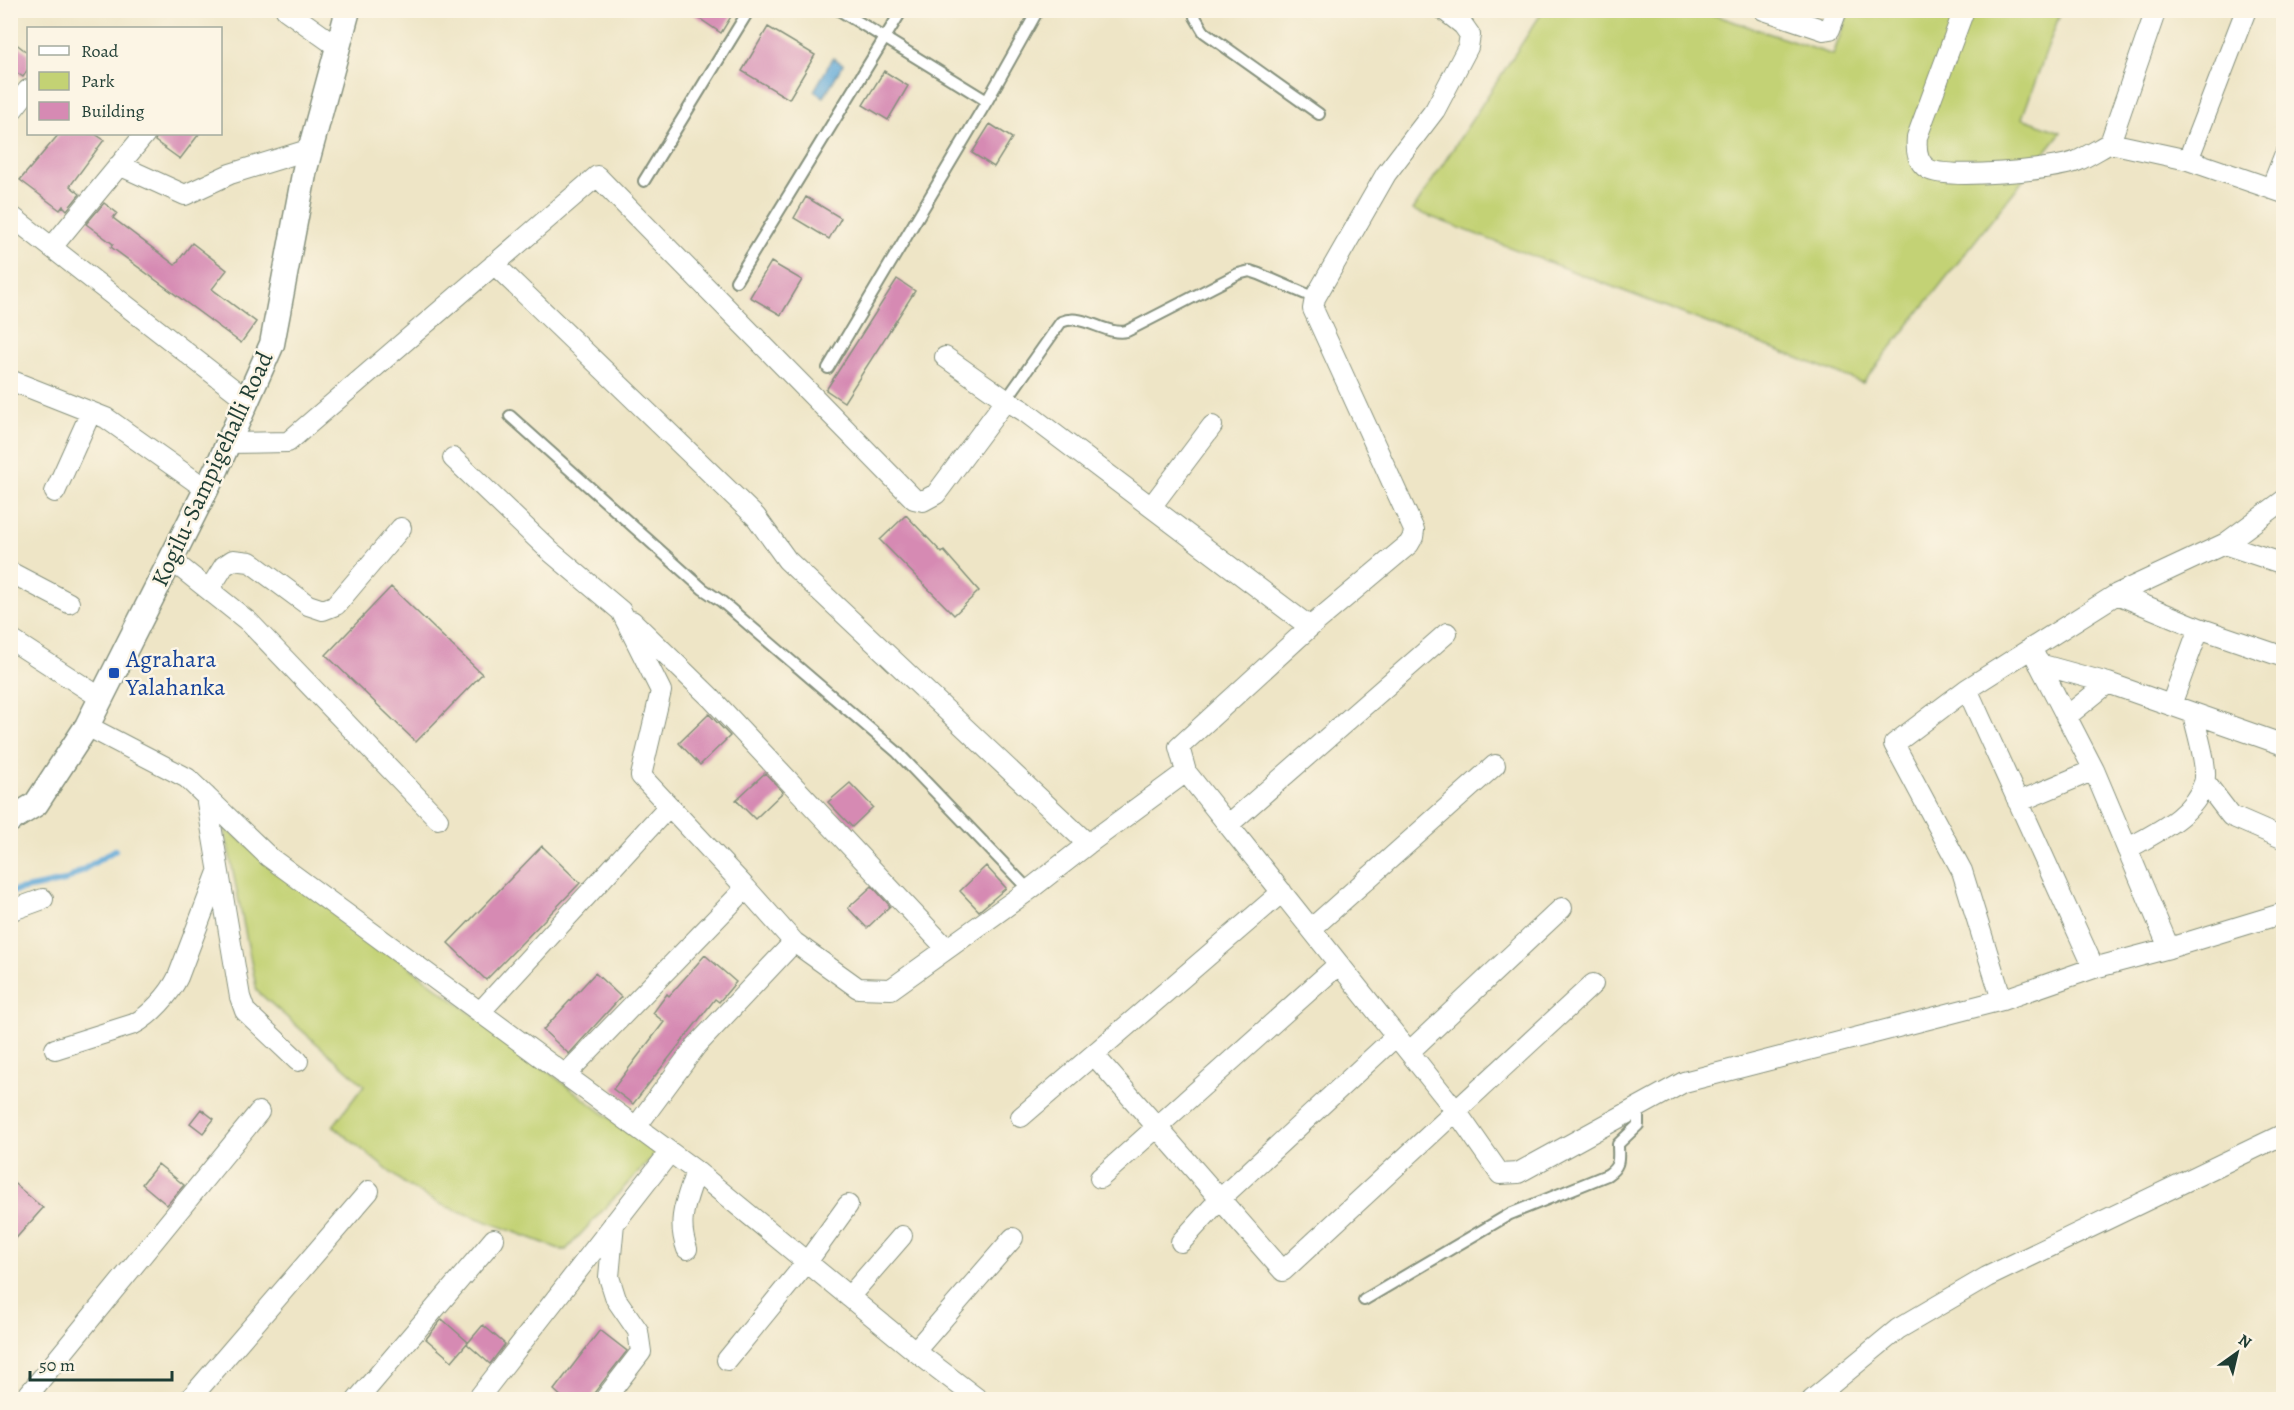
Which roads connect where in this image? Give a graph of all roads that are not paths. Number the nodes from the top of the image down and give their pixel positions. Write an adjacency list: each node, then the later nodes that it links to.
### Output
1 (286, 10): 15 (street)
2 (348, 10): 15 (street, Kogilu-Sampigehalli Road)
3 (749, 10): 26 (lane)
4 (839, 10): 14 (lane)
5 (902, 10): 14 (lane)
6 (1038, 10): 17 (lane)
7 (1196, 10): 19 (lane)
8 (1444, 10): 32 (street)
9 (1764, 10): 10 (street)
10 (1837, 10)
11 (1964, 10): 21 (street)
12 (2156, 10): 21 (street)
13 (2246, 10): 24 (street)
14 (885, 39): 17 (lane); 31 (lane)
15 (338, 47): 22 (street, Kogilu-Sampigehalli Road)
16 (27, 91): 18 (street)
17 (987, 101): 34 (lane)
18 (10, 113)
19 (1318, 114)
20 (144, 135): 25 (street)
21 (2110, 143): 24 (street)
22 (311, 149): 25 (street); 36 (street, Kogilu-Sampigehalli Road)
23 (2283, 156): 27 (street)
24 (2188, 160): 27 (street)
25 (120, 165): 29 (street)
26 (644, 181)
27 (2277, 191)
28 (10, 215): 29 (street)
29 (52, 247): 36 (street)
30 (494, 264): 37 (street); 41 (street); 81 (street)
31 (736, 281)
32 (1315, 298): 37 (lane); 56 (street)
33 (945, 357): 37 (street)
34 (828, 368)
35 (10, 380): 38 (street)
36 (247, 400): 41 (street, Kogilu-Sampigehalli Road)
37 (1006, 400): 46 (street)
38 (91, 412): 43 (street); 44 (street)
39 (510, 416): 85 (lane)
40 (1212, 426): 46 (street)
41 (227, 444): 43 (street, Kogilu-Sampigehalli Road)
42 (453, 458): 55 (street)
43 (206, 489): 49 (street, Kogilu-Sampigehalli Road)
44 (55, 492)
45 (2283, 500): 48 (street)
46 (1152, 507): 56 (street)
47 (401, 528): 52 (street)
48 (2223, 545): 50 (street); 53 (street)
49 (170, 559): 52 (street); 64 (street, Kogilu-Sampigehalli Road)
50 (2283, 564)
51 (10, 572): 54 (street)
52 (209, 590): 77 (street)
53 (2116, 594): 57 (street); 60 (street)
54 (69, 603)
55 (621, 611): 76 (street); 93 (street)
56 (1310, 627): 72 (street)
57 (2199, 628): 61 (street); 65 (street)
58 (1447, 633): 79 (street)
59 (10, 639): 64 (street)
60 (2035, 656): 62 (street); 63 (street); 67 (street)
61 (2283, 657)
62 (2108, 683): 65 (street); 67 (street)
63 (1967, 689): 75 (street); 98 (street)
64 (101, 698): 68 (street, Kogilu-Sampigehalli Road)
65 (2171, 705): 66 (street)
66 (2193, 713): 69 (street); 73 (street)
67 (2066, 717): 71 (street)
68 (87, 726): 74 (street); 78 (street, Kogilu-Sampigehalli Road)
69 (2283, 745)
70 (1495, 765): 91 (street)
71 (2094, 770): 75 (street); 82 (street)
72 (1186, 772): 79 (street); 81 (street)
73 (2205, 782): 80 (street); 82 (street)
74 (206, 796): 83 (street); 99 (street)
75 (2018, 802): 96 (street)
76 (669, 806): 84 (street); 99 (street)
77 (438, 819)
78 (10, 820)
79 (1228, 825): 86 (street)
80 (2283, 839)
81 (1088, 844): 85 (street)
82 (2127, 849): 94 (street)
83 (219, 869): 101 (street); 104 (street)
84 (747, 888): 92 (street); 105 (street)
85 (1029, 890): 93 (street)
86 (1282, 892): 91 (street); 103 (street)
87 (43, 899): 89 (street)
88 (1562, 908): 102 (street)
89 (10, 911)
90 (2283, 913): 94 (street)
91 (1311, 929): 95 (street)
92 (794, 942): 93 (street); 110 (street)
93 (946, 948)
94 (2169, 948): 96 (street)
95 (1339, 964): 100 (street); 111 (street)
96 (2094, 968): 98 (street)
97 (1593, 984): 107 (street)
98 (2002, 1000): 106 (street)
99 (480, 1012): 105 (street)
100 (1396, 1036): 102 (street); 117 (street)
101 (54, 1049)
102 (1409, 1052): 107 (street)
103 (1094, 1055): 109 (street); 111 (street)
104 (298, 1061)
105 (565, 1075): 110 (street)
106 (1638, 1106): 107 (street); 127 (lane)
107 (1456, 1111): 117 (street)
108 (259, 1112): 130 (street)
109 (1022, 1117)
110 (636, 1127): 113 (street)
111 (1157, 1127): 115 (street); 117 (street)
112 (2283, 1134): 136 (street)
113 (670, 1152): 114 (street); 119 (street)
114 (696, 1171): 124 (street); 125 (street)
115 (1100, 1178)
116 (369, 1191): 131 (street)
117 (1220, 1199): 123 (street)
118 (848, 1205): 125 (street)
119 (614, 1223): 133 (street); 134 (street)
120 (902, 1236): 126 (street)
121 (1013, 1238): 128 (street)
122 (494, 1239): 132 (street)
123 (1182, 1242)
124 (687, 1249)
125 (807, 1262): 126 (street); 129 (street)
126 (849, 1297): 128 (street)
127 (1364, 1300)
128 (915, 1351): 135 (street)
129 (727, 1360)
130 (24, 1400)
131 (189, 1400)
132 (357, 1400)
133 (477, 1400)
134 (604, 1400)
135 (979, 1400)
136 (1812, 1400)

